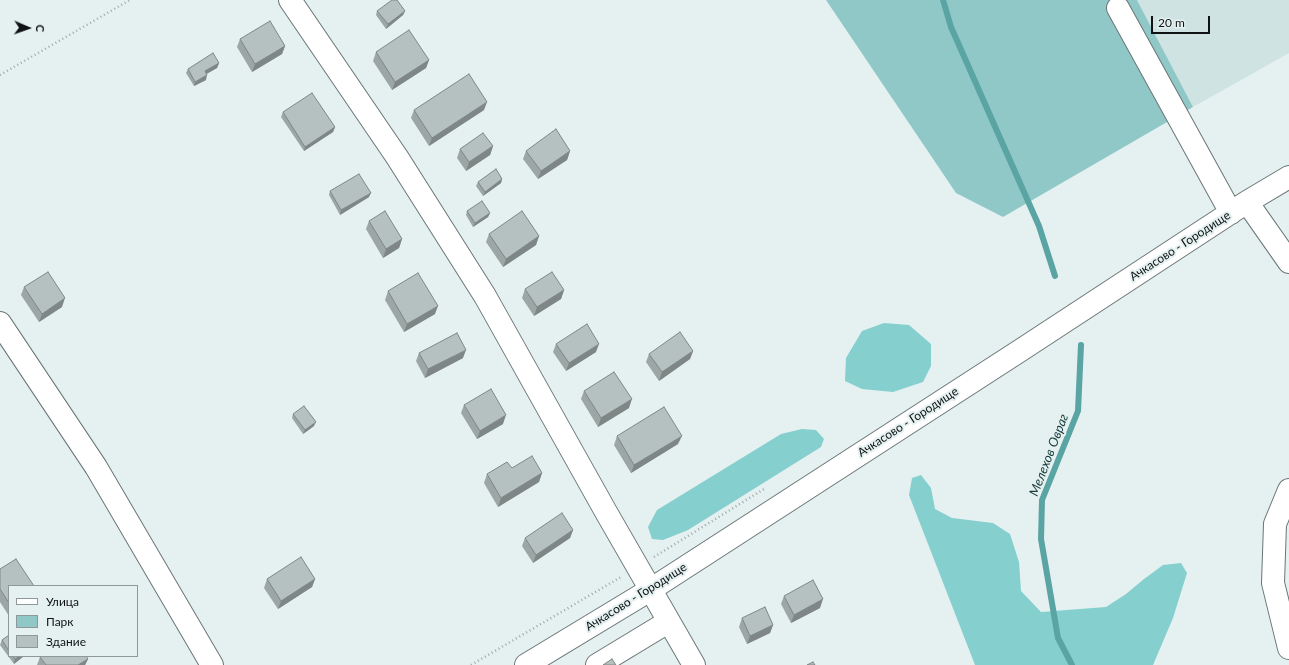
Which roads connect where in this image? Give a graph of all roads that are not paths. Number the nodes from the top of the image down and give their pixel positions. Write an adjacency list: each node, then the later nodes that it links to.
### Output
1 (290, 0): 8 (street)
2 (1118, 8): 4 (street)
3 (1289, 177): 4 (street, Ачкасово - Городище)
4 (1239, 207): 5 (street); 8 (street, Ачкасово - Городище)
5 (1289, 262)
6 (0, 323): 11 (street)
7 (1289, 490): 10 (street)
8 (650, 590): 9 (street); 12 (street, Ачкасово - Городище)
9 (668, 622): 13 (street); 14 (street)
10 (1289, 648)
11 (212, 665)
12 (526, 665)
13 (597, 665)
14 (694, 665)

